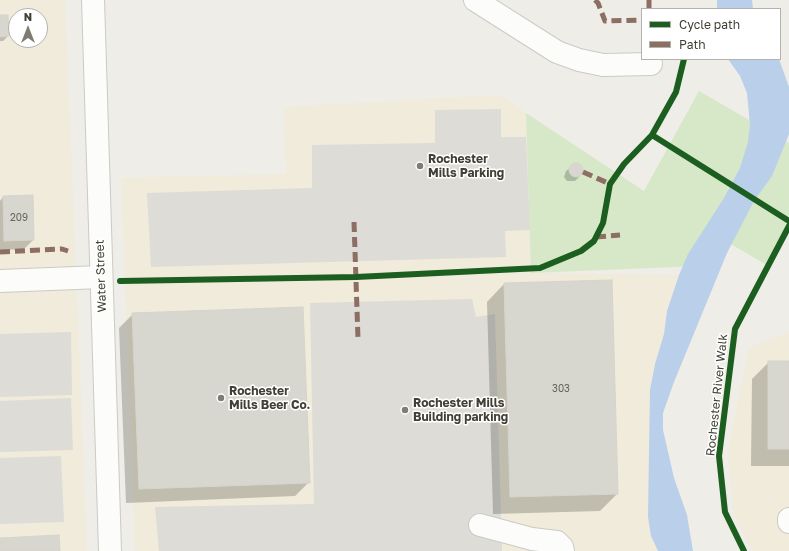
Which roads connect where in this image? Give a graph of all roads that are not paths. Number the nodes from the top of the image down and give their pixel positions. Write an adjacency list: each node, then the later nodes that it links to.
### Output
1 (93, 0): 4 (street, Water Street)
2 (475, 0): 3 (street)
3 (652, 64)
4 (100, 277): 5 (street); 9 (street, Water Street)
5 (0, 281)
6 (789, 519): 7 (street)
7 (789, 522)
8 (480, 525): 10 (street)
9 (110, 551)
10 (562, 551)

